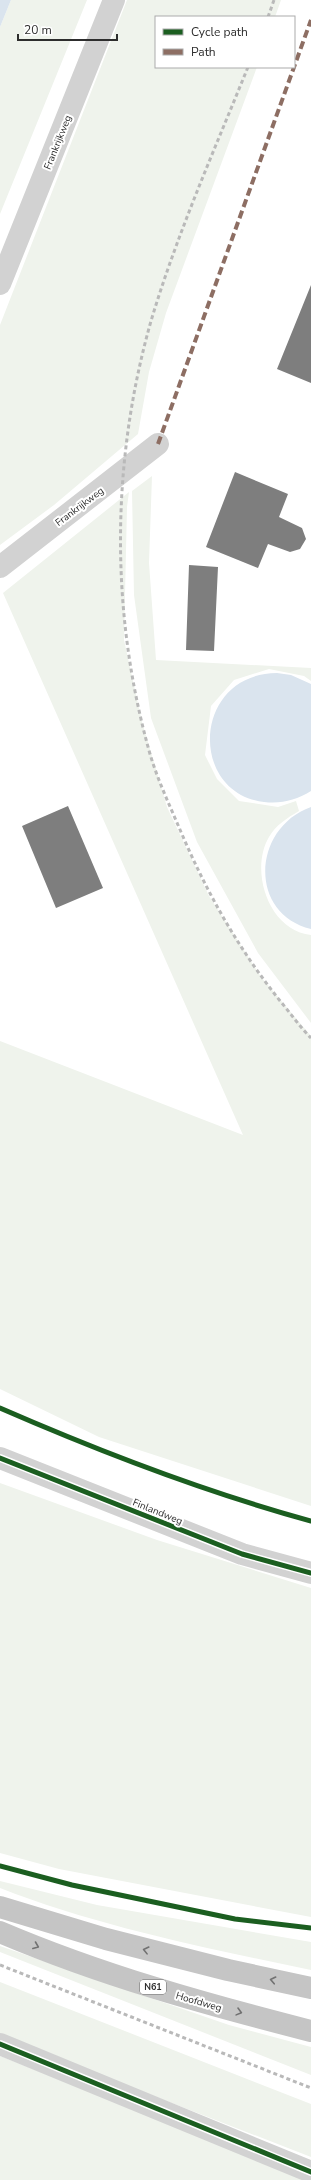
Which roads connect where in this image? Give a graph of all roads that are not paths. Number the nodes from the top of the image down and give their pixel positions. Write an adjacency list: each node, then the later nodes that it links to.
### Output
1 (114, 0): 2 (street, Frankrijkweg)
2 (0, 284)
3 (158, 444): 4 (street, Frankrijkweg)
4 (0, 567)
5 (0, 1458): 6 (street, Finlandweg)
6 (311, 1573)
7 (0, 1907): 9 (main road, one-way to 7)
8 (0, 1932): 10 (main road, Hoofdweg / N61, one-way to 10)
9 (311, 1988)
10 (311, 2031)
11 (0, 2044): 12 (street)
12 (311, 2172)

